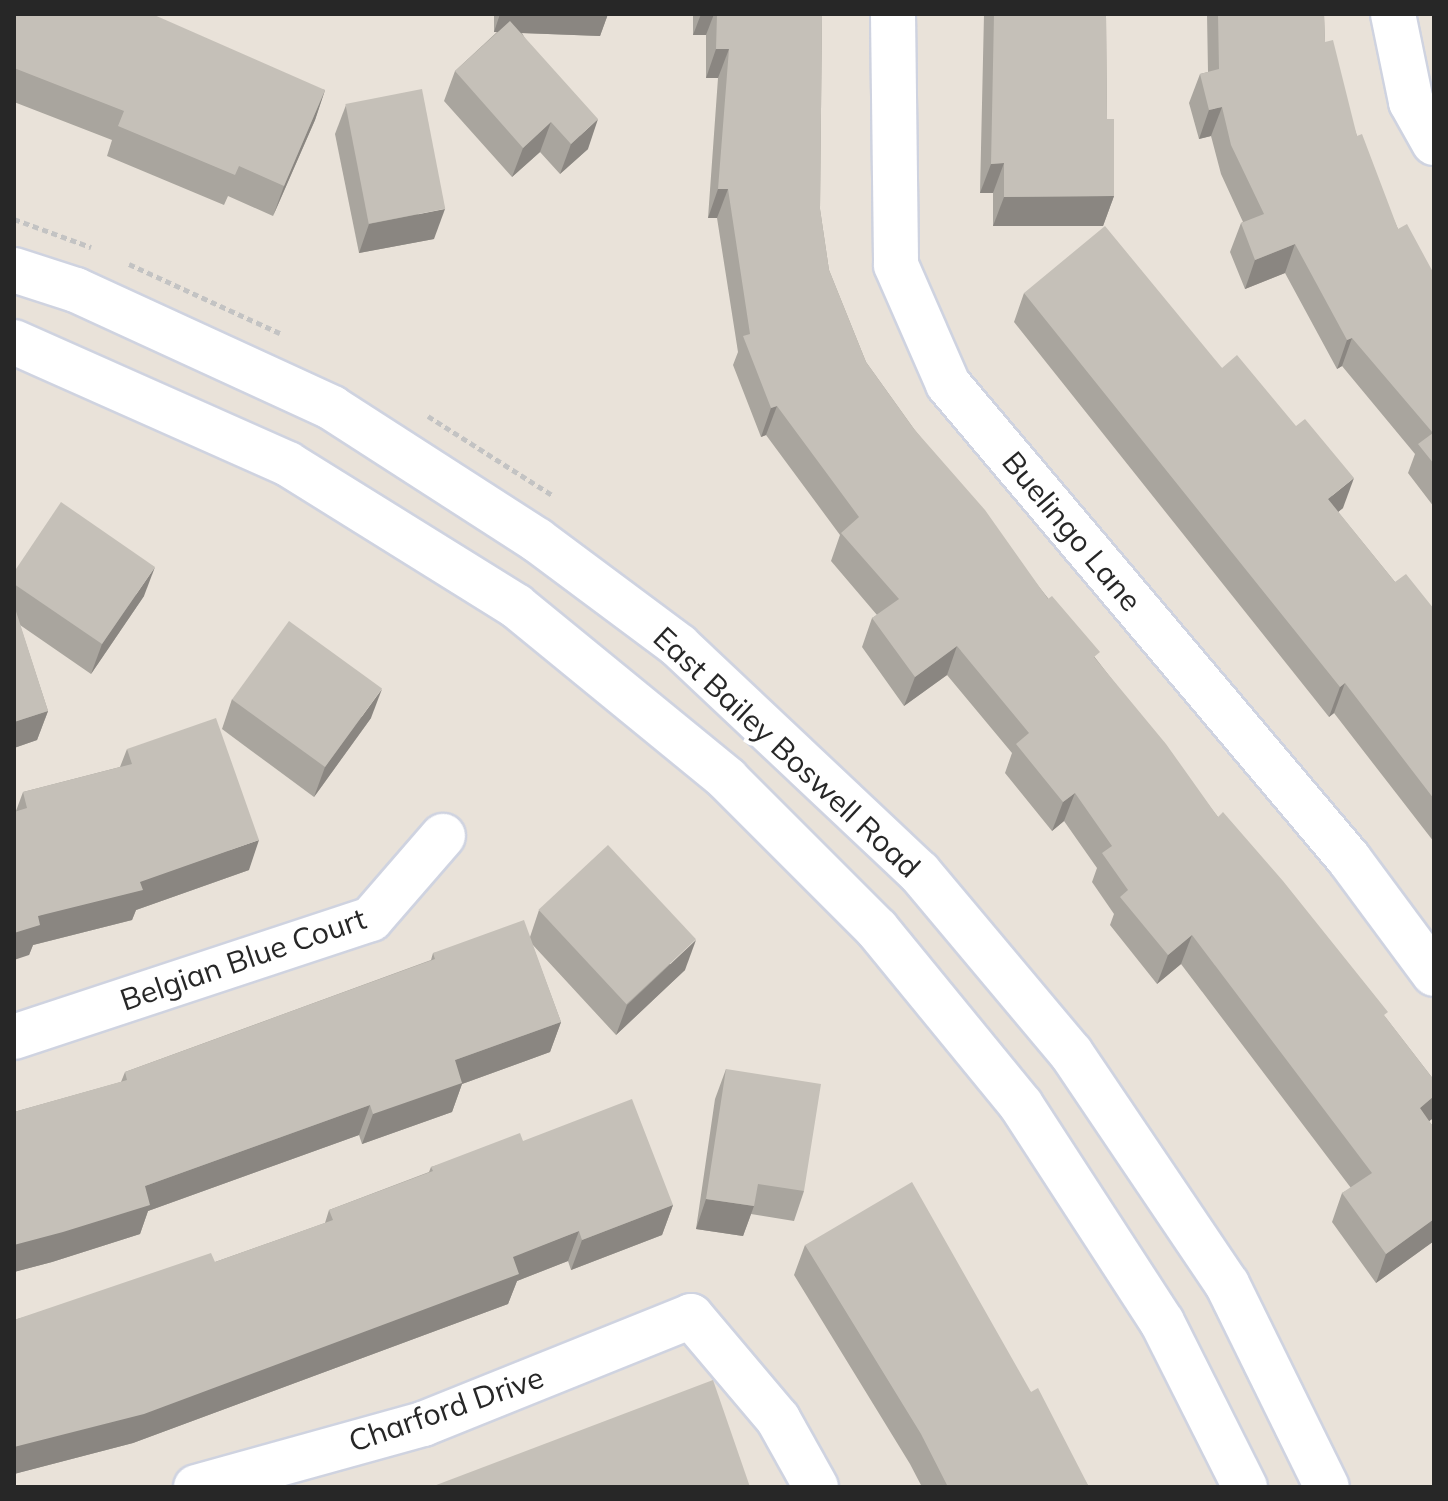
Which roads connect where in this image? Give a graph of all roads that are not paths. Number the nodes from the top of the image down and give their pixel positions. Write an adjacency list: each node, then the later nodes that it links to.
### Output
1 (893, 14): 7 (street, Buelingo Lane)
2 (1393, 14): 3 (street)
3 (1434, 143)
4 (14, 270): 12 (street, East Bailey Boswell Road)
5 (14, 342): 11 (street, East Bailey Boswell Road)
6 (443, 836): 8 (street, Belgian Blue Court)
7 (1434, 974)
8 (14, 1037)
9 (196, 1487): 10 (street, Charford Drive)
10 (816, 1487)
11 (1245, 1487)
12 (1327, 1487)

